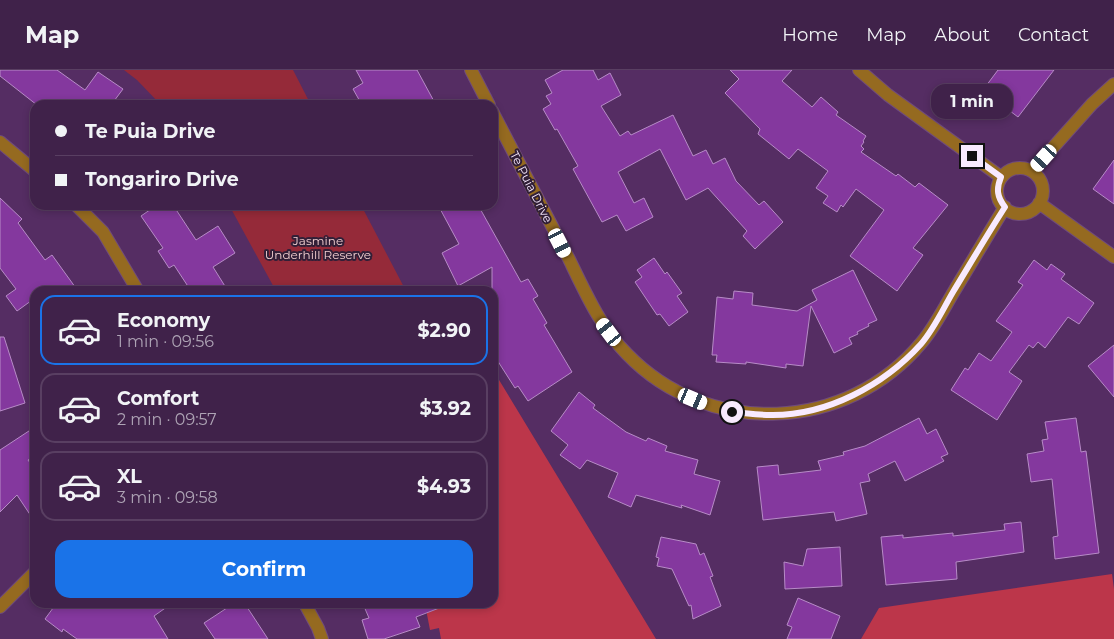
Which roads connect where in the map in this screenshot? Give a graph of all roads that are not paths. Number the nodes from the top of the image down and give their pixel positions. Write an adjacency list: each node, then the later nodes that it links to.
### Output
1 (472, 70): 4 (street)
2 (859, 70): 9 (street)
3 (1114, 84): 8 (street)
4 (487, 100)
5 (498, 123): 11 (street, Te Puia Drive)
6 (0, 142): 7 (street)
7 (30, 167)
8 (1032, 171): 9 (street); 10 (street)
9 (1001, 177): 11 (street)
10 (1039, 203): 11 (street); 13 (street)
11 (1005, 207)
12 (81, 210): 14 (street)
13 (1114, 257)
14 (135, 286)
15 (30, 577): 16 (street)
16 (0, 607)
17 (307, 608): 18 (street)
18 (322, 639)

